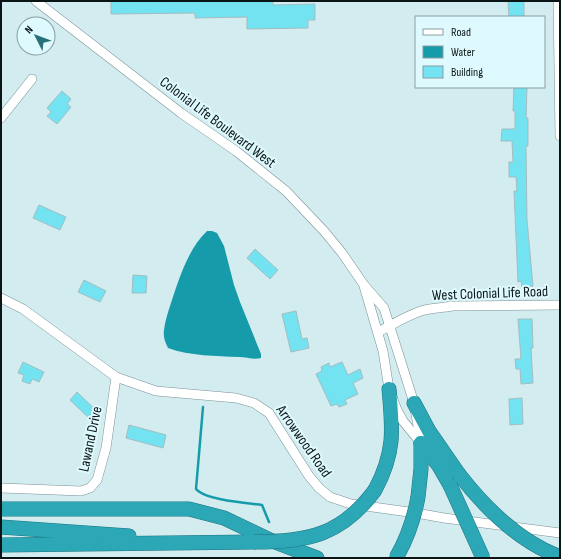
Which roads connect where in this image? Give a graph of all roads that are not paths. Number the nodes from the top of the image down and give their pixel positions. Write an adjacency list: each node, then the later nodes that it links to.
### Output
1 (36, 1): 6 (street, Colonial Life Boulevard West)
2 (558, 1): 5 (street)
3 (32, 79): 4 (street)
4 (1, 118)
5 (560, 136)
6 (364, 285): 9 (street, Colonial Life Boulevard West); 10 (street, Colonial Life Boulevard West)
7 (1, 298): 11 (street, Arrowwood Road)
8 (560, 305): 9 (street, West Colonial Life Road)
9 (391, 326): 10 (street, West Colonial Life Road); 13 (street, Colonial Life Boulevard West)
10 (378, 332): 12 (street, Colonial Life Boulevard West)
11 (116, 377): 15 (street, Lawand Drive); 18 (street, Arrowwood Road)
12 (390, 389): 14 (street, Colonial Life Boulevard West); 19 (highway, bridge)
13 (414, 403): 14 (street, Colonial Life Boulevard West); 21 (highway, bridge)
14 (421, 443): 23 (highway, bridge); 24 (highway, bridge)
15 (1, 488)
16 (1, 509): 22 (highway)
17 (1, 527): 19 (highway)
18 (560, 532)
19 (227, 542): 20 (highway)
20 (1, 545)
21 (560, 557)
22 (317, 558)
23 (396, 558)
24 (483, 558)

